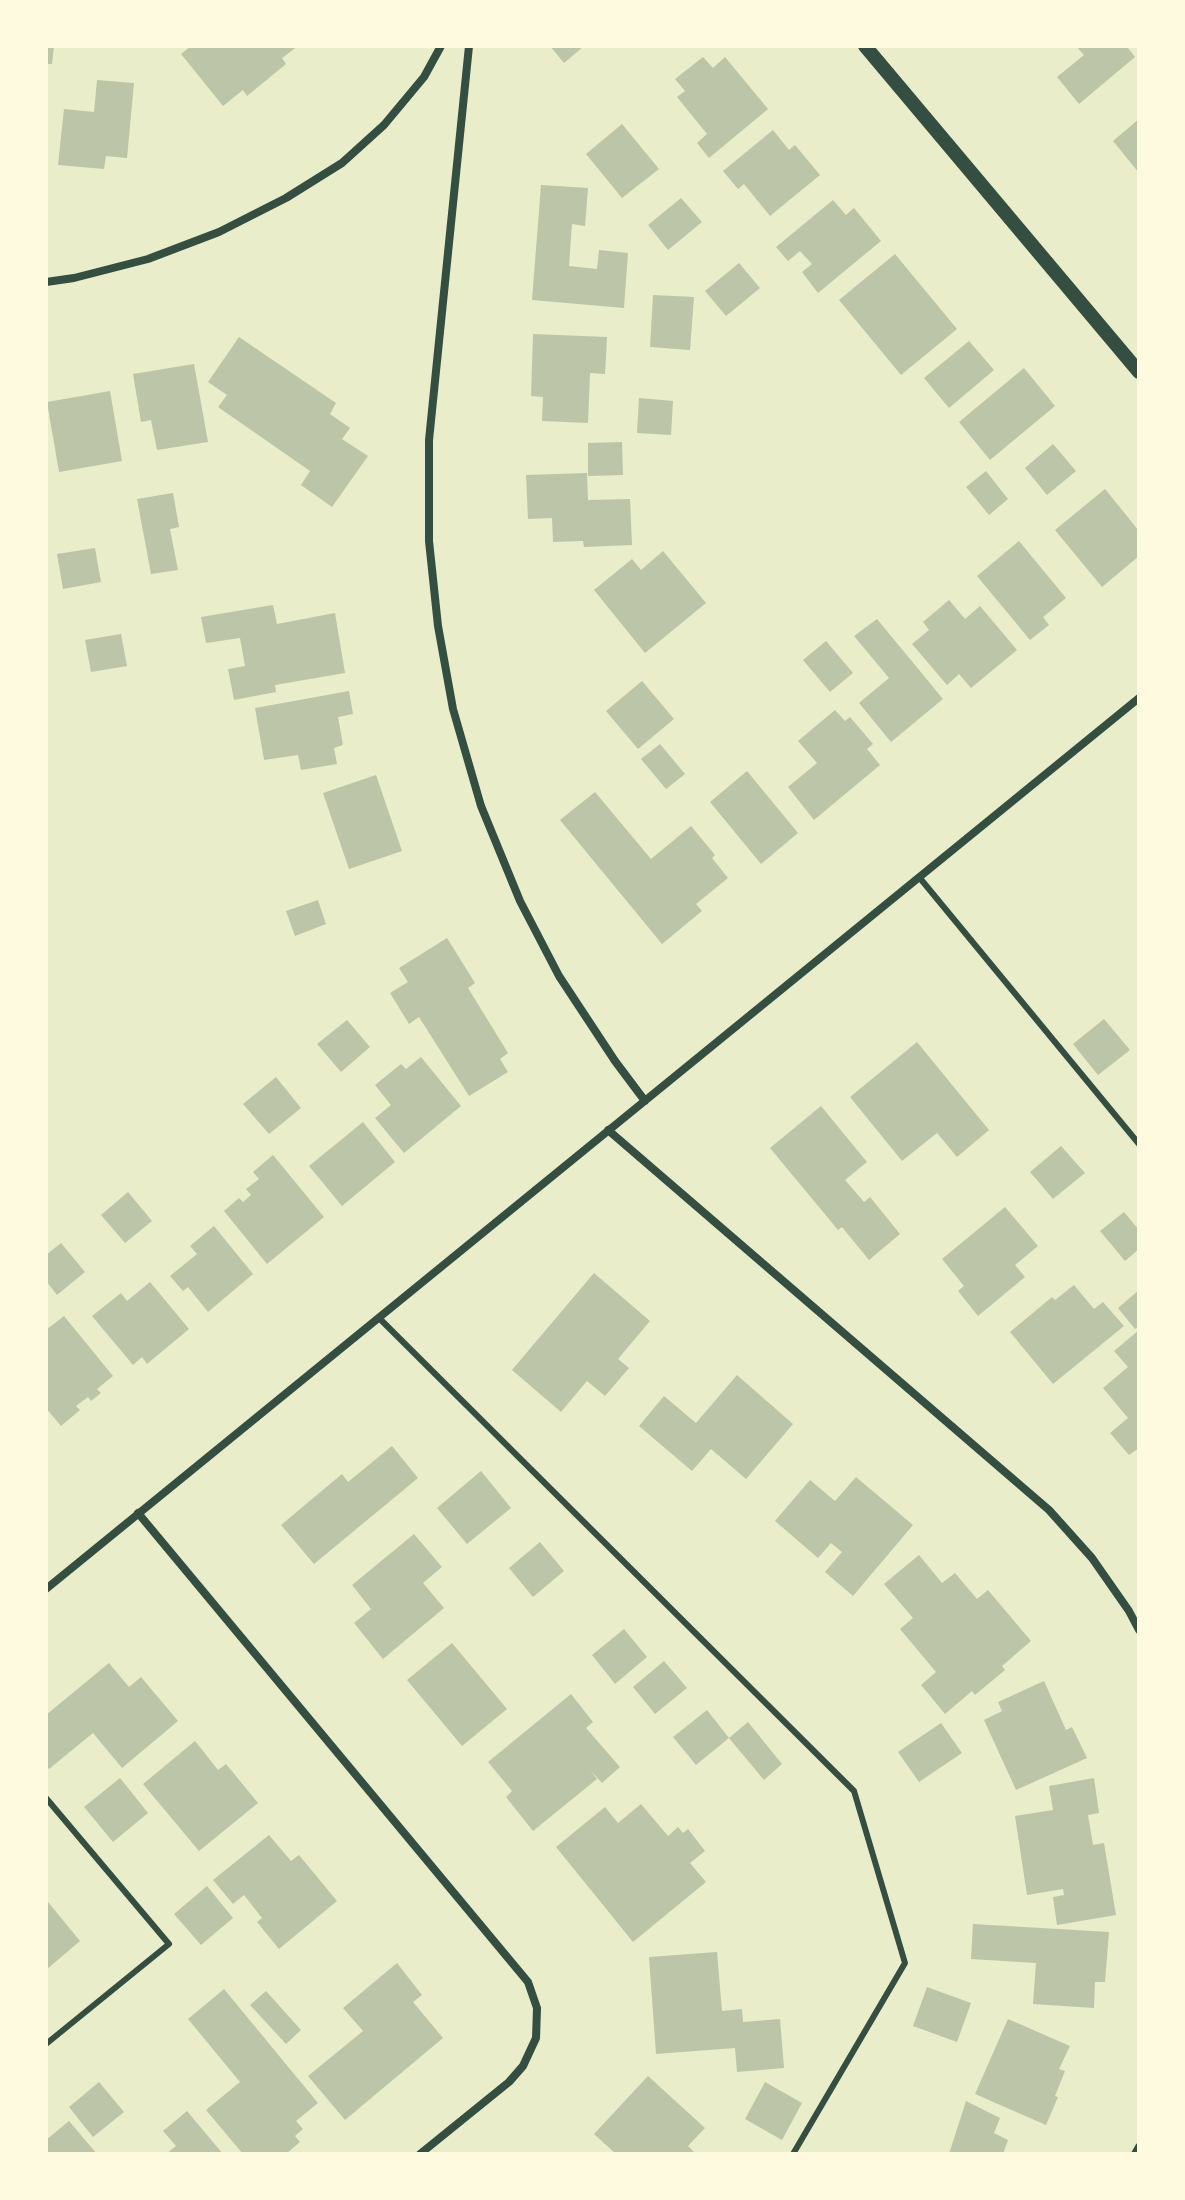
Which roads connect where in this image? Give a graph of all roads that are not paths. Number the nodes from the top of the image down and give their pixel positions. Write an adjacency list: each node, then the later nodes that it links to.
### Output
1 (441, 46): 4 (street)
2 (469, 46): 8 (street)
3 (865, 46): 5 (street)
4 (46, 282)
5 (1139, 372)
6 (1139, 698): 7 (street)
7 (919, 877): 8 (street); 10 (lane)
8 (645, 1101): 9 (street)
9 (608, 1130): 11 (street); 14 (street)
10 (1139, 1144)
11 (379, 1318): 12 (street); 19 (lane)
12 (138, 1513): 13 (street); 18 (street)
13 (46, 1589)
14 (1139, 1630)
15 (46, 1798): 16 (lane)
16 (46, 2044)
17 (1139, 2147): 20 (street)
18 (420, 2154)
19 (793, 2154)
20 (1135, 2154)

